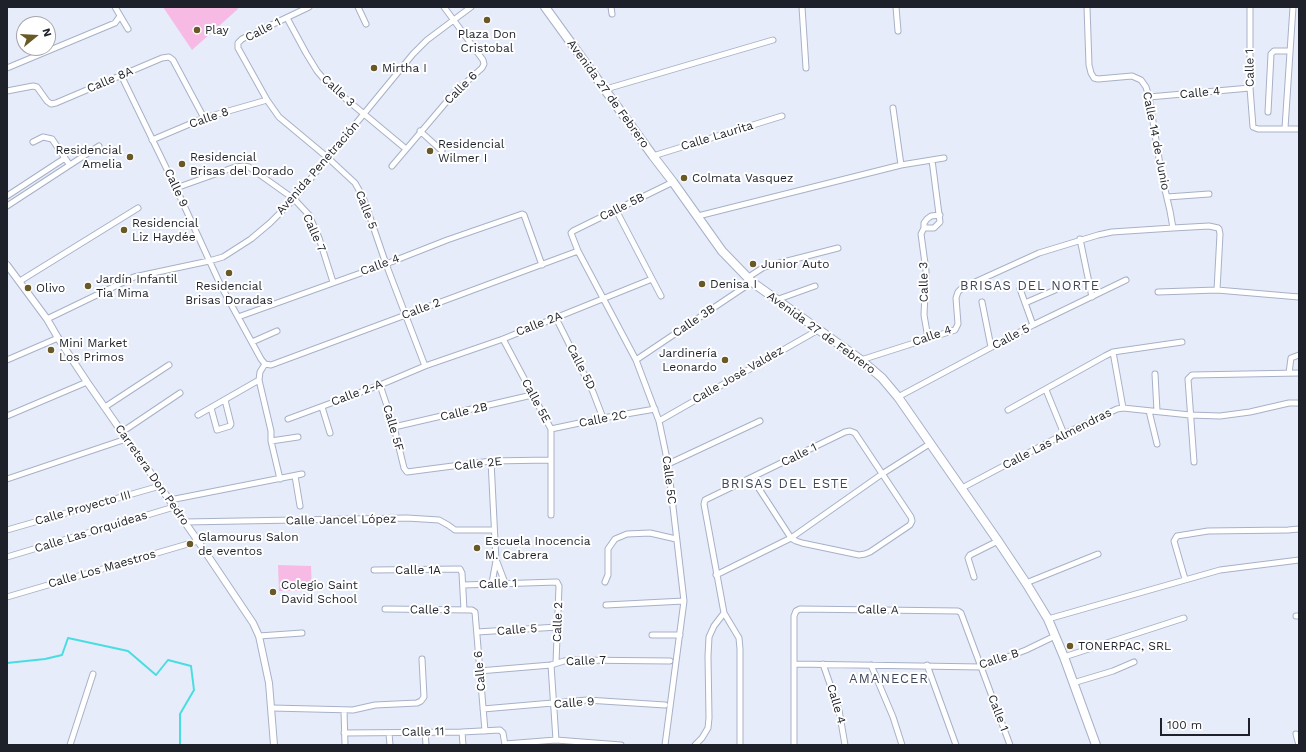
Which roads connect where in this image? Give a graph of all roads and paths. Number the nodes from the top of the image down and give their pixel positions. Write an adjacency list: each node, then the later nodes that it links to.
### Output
1 (115, 7): 14 (street)
2 (309, 7): 15 (street, Calle 1)
3 (358, 7): 17 (street)
4 (444, 7): 16 (street, Calle 6)
5 (471, 7): 16 (street, Avenida Penetración)
6 (545, 7): 27 (main road, Avenida 27 de Febrero)
7 (611, 7): 13 (street)
8 (802, 7): 24 (street)
9 (896, 7): 19 (street)
10 (1087, 7): 29 (street, Calle 14 de Junio)
11 (1250, 7): 26 (street, Calle 1)
12 (1292, 7): 22 (street)
13 (612, 14)
14 (120, 16): 18 (street); 23 (street)
15 (287, 18): 21 (street, Calle 1); 33 (street, Calle 3)
16 (453, 20): 33 (street, Avenida Penetración); 38 (street, Calle 6)
17 (366, 24)
18 (128, 29)
19 (898, 31)
20 (773, 40): 27 (street)
21 (238, 43): 30 (street, Calle 5)
22 (1290, 51): 32 (street); 36 (street)
23 (7, 68)
24 (806, 68)
25 (121, 75): 28 (street, Calle 8A); 35 (street, Calle 8A); 39 (street, Calle 9)
26 (1250, 88): 29 (street, Calle 4); 36 (street, Calle 1)
27 (606, 89): 44 (main road, Avenida 27 de Febrero)
28 (7, 91)
29 (1149, 97): 56 (street, Calle 14 de Junio)
30 (267, 100): 35 (street, Calle 8); 45 (street, Calle 5)
31 (893, 108): 50 (street)
32 (1268, 112)
33 (364, 115): 42 (street, Calle 3); 45 (street, Avenida Penetración)
34 (782, 116): 44 (street, Calle Laurita)
35 (204, 118): 39 (street, Calle 8)
36 (1285, 128): 37 (street)
37 (1299, 129)
38 (420, 131): 42 (street, Calle 6); 43 (street)
39 (152, 140): 53 (street, Calle 9)
40 (33, 142): 46 (street)
41 (99, 146): 49 (street)
42 (406, 149): 51 (street, Calle 6)
43 (442, 151)
44 (653, 156): 52 (main road, Avenida 27 de Febrero)
45 (327, 157): 57 (street, Avenida Penetración); 70 (street, Calle 5)
46 (64, 158): 49 (street); 55 (street)
47 (944, 158): 48 (street)
48 (932, 160): 50 (street); 61 (street)
49 (69, 164): 58 (street)
50 (901, 165): 62 (street)
51 (392, 166)
52 (674, 182): 60 (street, Calle 5B); 62 (main road, Avenida 27 de Febrero)
53 (176, 188): 57 (street, Calle 7); 69 (street, Calle 9)
54 (1209, 194): 56 (street)
55 (7, 196)
56 (1167, 197): 64 (street, Calle 14 de Junio)
57 (294, 199): 69 (street, Avenida Penetración); 77 (street, Calle 7)
58 (7, 206)
59 (138, 208): 76 (street)
60 (616, 210): 65 (street, Calle 5B); 73 (street)
61 (940, 215): 63 (street); 63 (street)
62 (698, 216): 74 (main road, Avenida 27 de Febrero)
63 (924, 228): 98 (street, Calle 3)
64 (1173, 228): 66 (street); 81 (street)
65 (571, 233): 68 (street, Calle 5C)
66 (1080, 239): 84 (street); 98 (street, Calle 4)
67 (838, 248): 74 (street, Calle 3B)
68 (578, 251): 72 (street, Calle 2); 86 (street, Calle 5C)
69 (209, 261): 91 (street, Calle 9); 93 (street, Avenida Penetración)
70 (386, 264): 72 (street, Calle 4); 77 (street, Calle 4); 90 (street, Calle 5)
71 (7, 265): 76 (street, Carretera Don Pedro)
72 (542, 265): 90 (street, Calle 2)
73 (652, 279): 83 (street); 86 (street, Calle 2A)
74 (750, 280): 87 (main road, Avenida 27 de Febrero); 106 (street, Calle 3B)
75 (1126, 280): 84 (street, Calle 5)
76 (20, 281): 93 (street, Carretera Don Pedro)
77 (333, 282): 91 (street, Calle 4)
78 (814, 286): 87 (street)
79 (1020, 289): 89 (street)
80 (1056, 290): 89 (street)
81 (1218, 290): 82 (street); 85 (street)
82 (1158, 292)
83 (661, 296)
84 (1092, 297): 94 (street, Calle 5)
85 (1299, 297)
86 (604, 299): 92 (street, Calle 2A); 106 (street, Calle 5C)
87 (776, 300): 95 (main road, Avenida 27 de Febrero)
88 (982, 302): 102 (street)
89 (1025, 303): 94 (street)
90 (405, 314): 109 (street, Calle 2); 110 (street, Calle 5)
91 (238, 317): 100 (street, Calle 9)
92 (556, 318): 99 (street, Calle 2A); 135 (street, Calle 5D)
93 (47, 320): 97 (street, Carretera Don Pedro)
94 (1033, 325): 102 (street, Calle 5)
95 (818, 330): 107 (main road, Avenida 27 de Febrero); 136 (street, Calle José Valdez)
96 (277, 331): 100 (street)
97 (58, 338): 105 (street); 115 (street, Carretera Don Pedro)
98 (928, 338): 107 (street, Calle 4)
99 (503, 339): 110 (street, Calle 2A); 119 (street, Calle 5E)
100 (252, 342): 109 (street, Calle 9)
101 (1182, 342): 103 (street)
102 (991, 347): 120 (street, Calle 5)
103 (1113, 352): 117 (street); 126 (street)
104 (1299, 355): 111 (street)
105 (7, 360)
106 (636, 360): 127 (street, Calle 5C)
107 (861, 360): 120 (main road, Avenida 27 de Febrero)
108 (169, 364): 124 (street)
109 (265, 364): 114 (street)
110 (425, 366): 116 (street, Calle 2-A)
111 (1289, 373): 112 (street); 132 (street)
112 (1299, 373)
113 (1155, 374): 130 (street)
114 (259, 380): 121 (street); 145 (street)
115 (87, 382): 124 (street, Carretera Don Pedro); 133 (street)
116 (380, 385): 123 (street, Calle 2-A); 138 (street, Calle 5F)
117 (1046, 390): 128 (street); 142 (street)
118 (180, 394): 140 (street)
119 (532, 395): 138 (street, Calle 2B); 139 (street, Calle 5E)
120 (898, 397): 146 (main road, Avenida 27 de Febrero)
121 (225, 400): 125 (street); 125 (street)
122 (1299, 403): 132 (street, Calle Las Almendras)
123 (322, 407): 134 (street, Calle 2-A); 141 (street)
124 (105, 408): 140 (street, Carretera Don Pedro)
125 (211, 408): 131 (street)
126 (1123, 408): 129 (street, Calle Las Almendras); 142 (street, Calle Las Almendras)
127 (655, 409): 135 (street, Calle 2C); 136 (street, Calle 5C)
128 (1008, 410)
129 (1149, 411): 130 (street, Calle Las Almendras); 147 (street)
130 (1157, 412): 132 (street, Calle Las Almendras)
131 (198, 415)
132 (1190, 415): 150 (street)
133 (7, 416)
134 (288, 418)
135 (603, 418): 139 (street, Calle 2C)
136 (659, 421): 151 (street, Calle 5C)
137 (760, 421): 151 (street)
138 (394, 427): 152 (street, Calle 5F)
139 (551, 429): 148 (street, Calle 5E)
140 (122, 432): 144 (street, Carretera Don Pedro)
141 (330, 433)
142 (1064, 434): 160 (street, Calle Las Almendras)
143 (298, 437): 145 (street)
144 (126, 438): 157 (street); 159 (street, Carretera Don Pedro)
145 (272, 441): 158 (street)
146 (931, 443): 154 (street); 160 (main road, Avenida 27 de Febrero)
147 (1157, 444)
148 (550, 460): 149 (street, Calle 2E); 164 (street, Calle 5E)
149 (490, 462): 152 (street, Calle 2E); 168 (street)
150 (1194, 462)
151 (668, 464): 170 (street, Calle 5C)
152 (407, 472)
153 (302, 474): 155 (street)
154 (882, 474): 156 (street, Calle 1); 169 (street); 169 (street)
155 (295, 476): 158 (street); 162 (street)
156 (752, 478): 169 (street); 178 (street, Calle 1)
157 (7, 479)
158 (280, 479): 161 (street)
159 (160, 486): 161 (street, Carretera Don Pedro); 167 (street, Calle Proyecto III)
160 (962, 488): 172 (main road, Avenida 27 de Febrero)
161 (170, 500): 163 (street, Carretera Don Pedro)
162 (300, 506)
163 (174, 507): 165 (street, Carretera Don Pedro); 174 (street, Calle Las Orquídeas)
164 (551, 515)
165 (185, 522): 168 (street, Calle Jancel López); 171 (street, Carretera Don Pedro)
166 (1299, 529): 180 (street)
167 (7, 530)
168 (494, 530): 176 (street)
169 (791, 538): 178 (street)
170 (676, 539): 182 (street); 188 (street, Calle 5C)
171 (198, 540): 187 (street, Calle Los Maestros); 202 (street, Carretera Don Pedro)
172 (998, 540): 179 (street); 185 (main road, Avenida 27 de Febrero)
173 (1098, 554): 185 (street)
174 (7, 557)
175 (1299, 560): 180 (street)
176 (496, 562): 183 (street); 184 (street)
177 (374, 570): 186 (street, Calle 1A)
178 (716, 575): 194 (street)
179 (974, 577)
180 (1185, 579): 196 (street)
181 (557, 582): 184 (street, Calle 1); 197 (street, Calle 2)
182 (606, 582)
183 (492, 583): 184 (street, Calle 1); 186 (street, Calle 1)
184 (505, 583)
185 (1026, 583): 196 (main road, Avenida 27 de Febrero)
186 (463, 585): 191 (street)
187 (7, 597)
188 (684, 600): 189 (street); 201 (street, Calle 5C)
189 (606, 604)
190 (385, 609): 191 (street, Calle 3)
191 (464, 610): 192 (street, Calle 3)
192 (475, 612): 198 (street, Calle 6)
193 (961, 612): 209 (street, Calle A); 214 (street, Calle 1)
194 (724, 614): 239 (street); 240 (street)
195 (1184, 618): 204 (street)
196 (1048, 619): 203 (main road, Avenida 27 de Febrero)
197 (558, 627): 198 (street, Calle 5); 208 (street, Calle 2)
198 (477, 632): 215 (street, Calle 6)
199 (302, 633): 202 (street)
200 (652, 635): 201 (street)
201 (680, 635): 238 (street, Calle 5C)
202 (259, 636): 220 (street, Carretera Don Pedro)
203 (1055, 636): 204 (main road, Avenida 27 de Febrero); 214 (street, Calle B)
204 (1064, 657): 217 (main road, Avenida 27 de Febrero)
205 (422, 659): 222 (street)
206 (670, 661): 208 (street, Calle 7)
207 (1134, 662): 217 (street)
208 (556, 663): 211 (street, Calle 7)
209 (795, 664): 210 (street, Calle B); 241 (street)
210 (823, 664): 212 (street, Calle B); 242 (street, Calle 4)
211 (551, 665): 215 (street, Calle 7); 218 (street)
212 (871, 665): 213 (street, Calle B); 243 (street)
213 (927, 665): 214 (street, Calle B); 244 (street)
214 (981, 667): 245 (street, Calle 1)
215 (479, 671): 221 (street, Calle 6)
216 (93, 674): 231 (street)
217 (1073, 683): 246 (main road, Avenida 27 de Febrero)
218 (553, 704): 219 (street, Calle 9); 221 (street, Calle 9); 229 (street)
219 (665, 705)
220 (272, 708): 222 (street); 232 (street, Carretera Don Pedro)
221 (483, 709): 224 (street, Calle 6)
222 (344, 710): 227 (street)
223 (425, 731): 225 (street, Calle 11); 226 (street, Calle 11); 235 (street)
224 (485, 731): 226 (street, Calle 11); 230 (street, Calle 11)
225 (389, 732): 227 (street, Calle 11); 234 (street)
226 (462, 732): 236 (street)
227 (344, 733): 233 (street)
228 (1296, 734): 247 (street)
229 (559, 742): 230 (street); 237 (street)
230 (505, 744)
231 (70, 745)
232 (274, 745)
233 (345, 745)
234 (390, 745)
235 (426, 745)
236 (463, 745)
237 (621, 745)
238 (664, 745)
239 (695, 745)
240 (740, 745)
241 (794, 745)
242 (845, 745)
243 (902, 745)
244 (956, 745)
245 (1010, 745)
246 (1096, 745)
247 (1299, 745)

